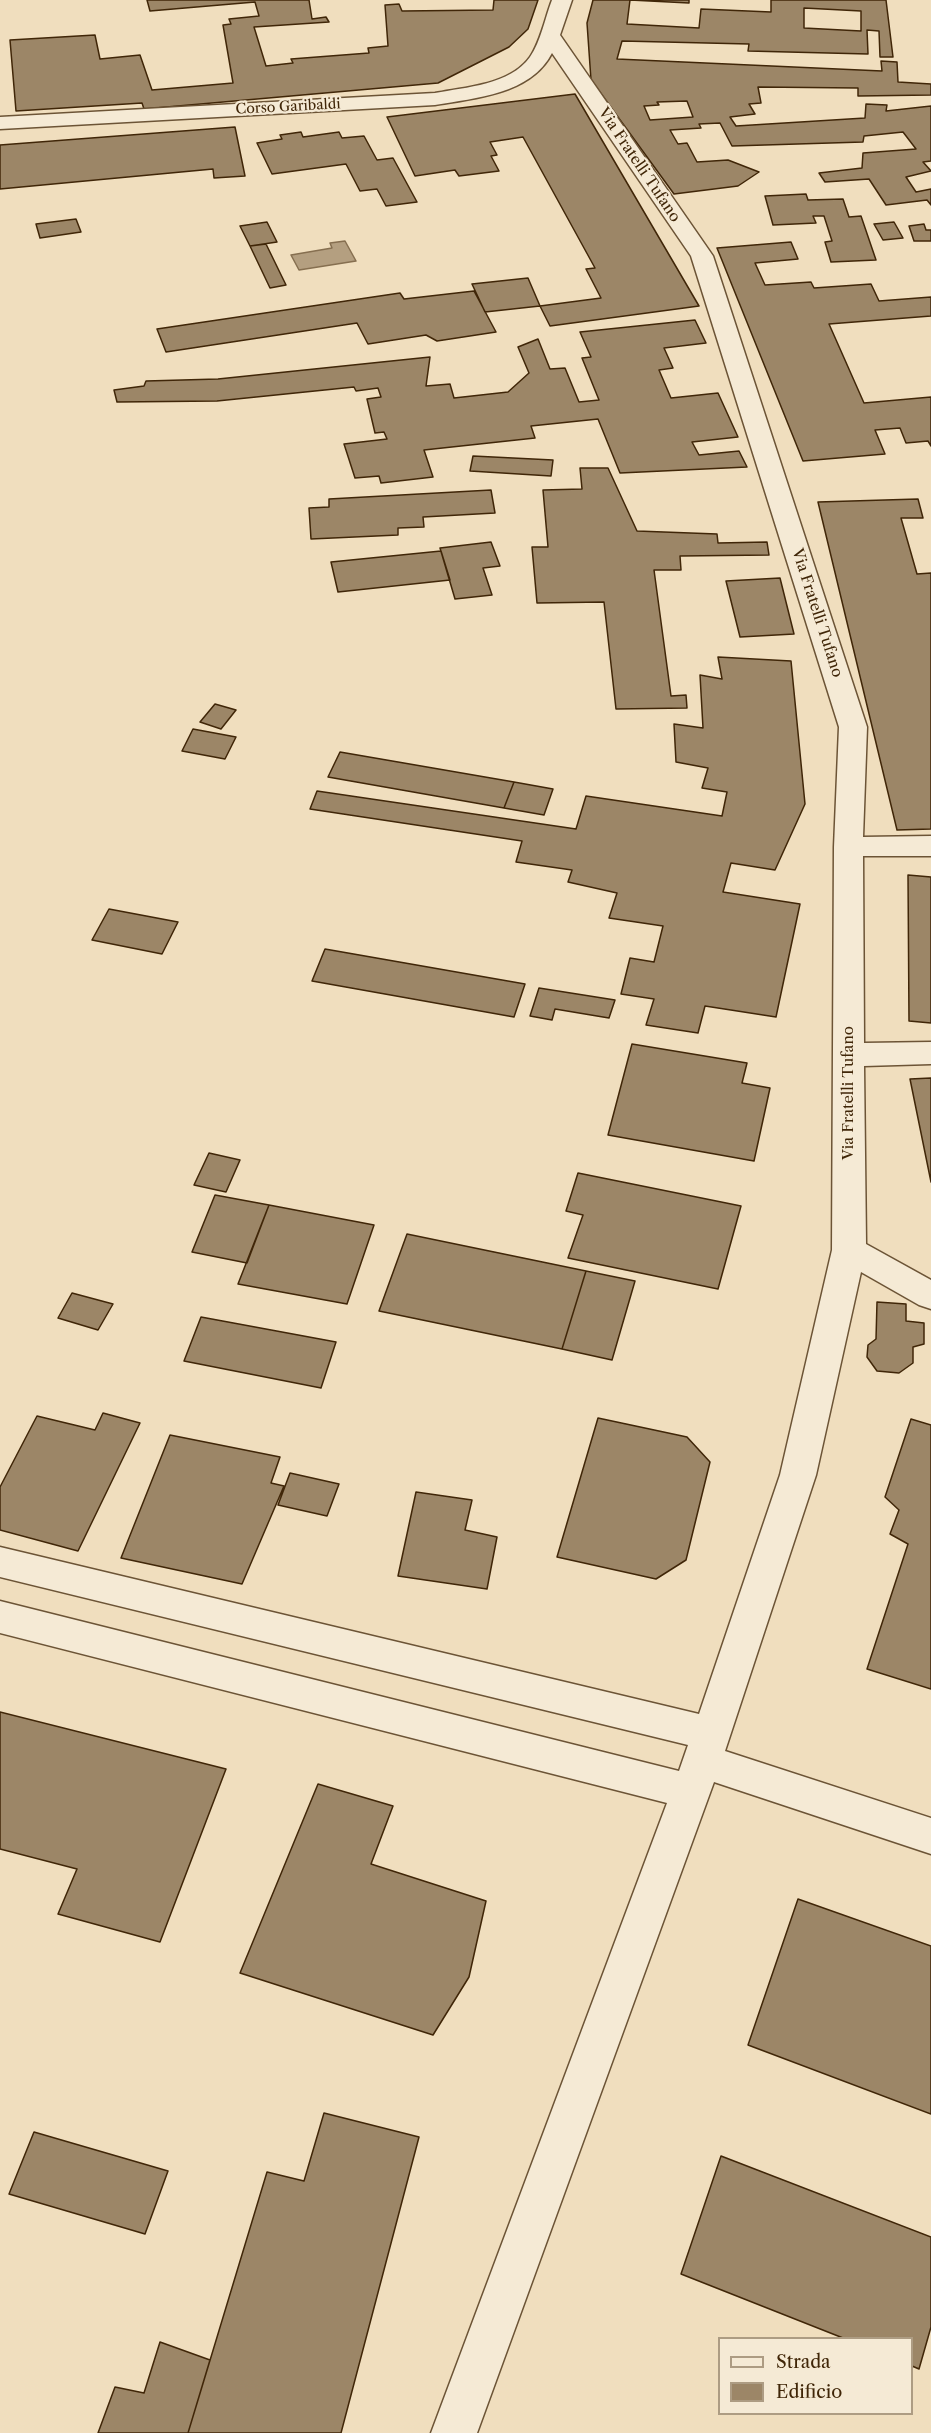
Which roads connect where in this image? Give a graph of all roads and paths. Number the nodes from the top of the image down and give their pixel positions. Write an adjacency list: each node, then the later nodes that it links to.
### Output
1 (562, 0): 2 (street, Corso Garibaldi)
2 (550, 35): 3 (street, Corso Garibaldi); 5 (street, Via Fratelli Tufano)
3 (0, 123)
4 (931, 846): 5 (street)
5 (848, 847): 7 (street, Via Fratelli Tufano)
6 (931, 1053): 7 (street)
7 (850, 1055): 8 (street, Via Fratelli Tufano)
8 (849, 1250): 9 (street); 12 (street, Via Fratelli Tufano)
9 (931, 1296)
10 (0, 1562): 12 (street)
11 (0, 1617): 12 (street)
12 (702, 1762): 13 (street); 14 (street, Via Fratelli Tufano)
13 (931, 1836)
14 (454, 2433)

